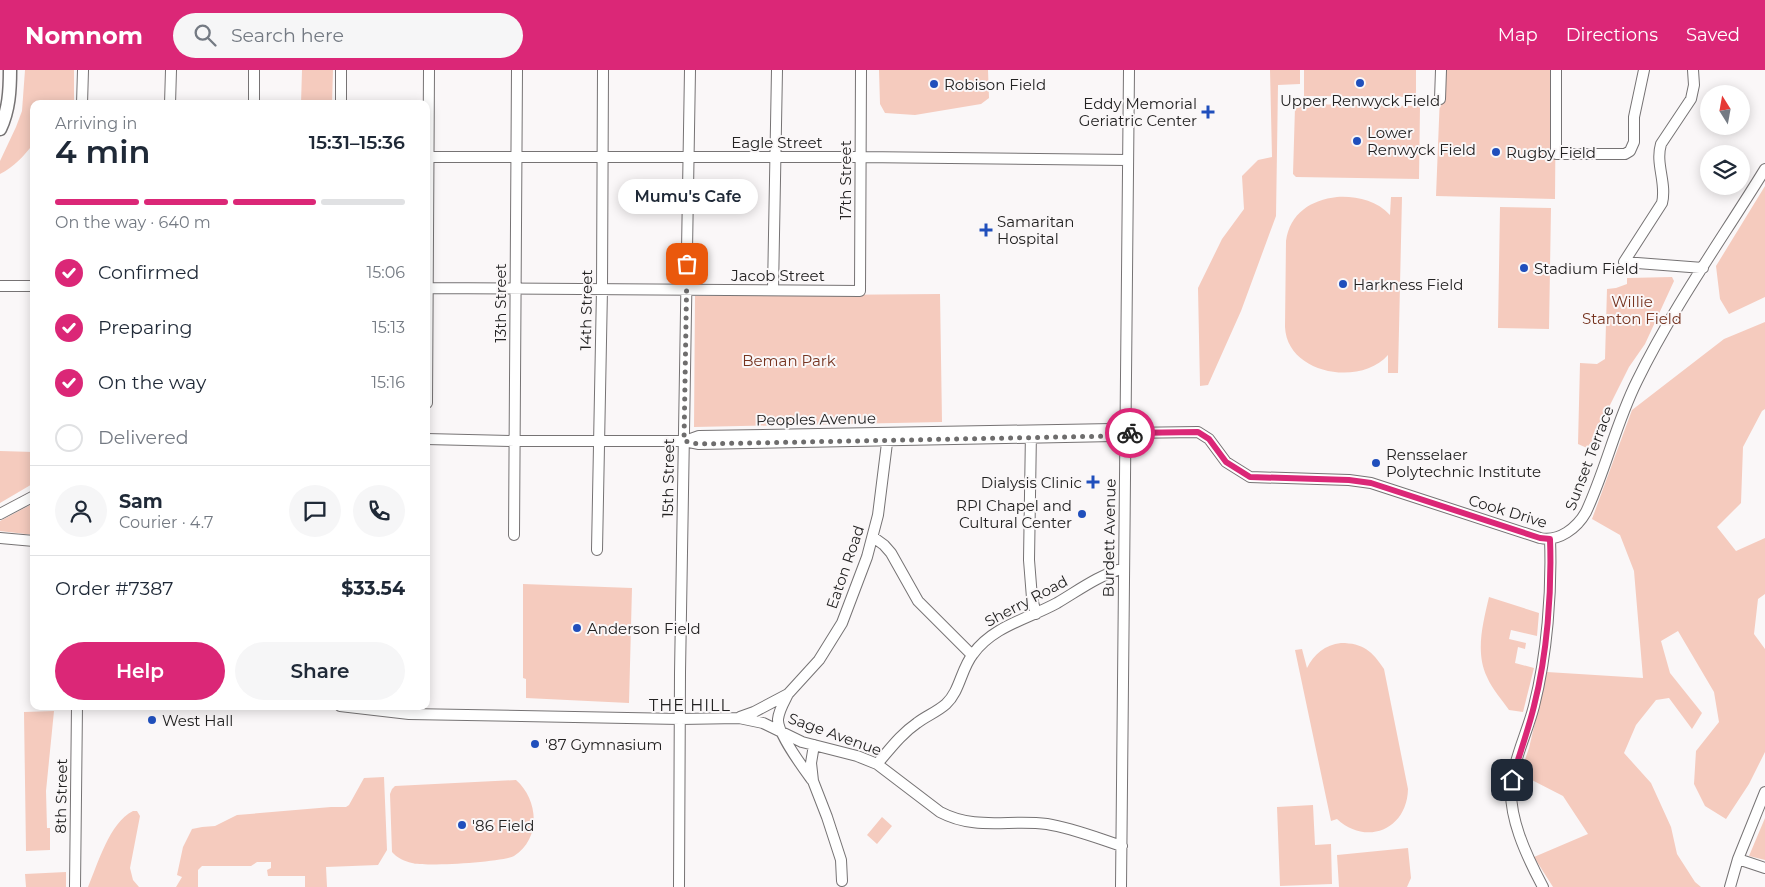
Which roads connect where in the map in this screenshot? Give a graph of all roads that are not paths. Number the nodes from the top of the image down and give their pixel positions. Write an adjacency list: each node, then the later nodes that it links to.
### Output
1 (10, 70): 23 (main road)
2 (83, 70): 18 (street)
3 (171, 70): 19 (street)
4 (254, 70): 20 (street)
5 (341, 70): 21 (street)
6 (429, 70): 22 (street)
7 (516, 70): 26 (street, 13th Street)
8 (603, 70): 27 (street, 14th Street)
9 (690, 70): 28 (street, 15th Street)
10 (777, 70): 29 (street)
11 (861, 70): 24 (street, 17th Street)
12 (1129, 70): 30 (street, Burdett Avenue)
13 (1441, 70): 17 (street)
14 (1556, 70): 15 (street)
15 (1644, 70)
16 (1693, 70): 32 (street)
17 (1440, 99)
18 (82, 100)
19 (170, 100)
20 (254, 100)
21 (341, 100)
22 (429, 100)
23 (0, 129)
24 (860, 156): 29 (street, Eagle Street); 30 (street, Eagle Street); 40 (street, 17th Street)
25 (430, 157): 26 (street, Eagle Street)
26 (516, 157): 27 (street, Eagle Street); 36 (street, 13th Street)
27 (602, 157): 28 (street, Eagle Street); 37 (street, 14th Street)
28 (688, 157): 29 (street, Eagle Street); 38 (street, 15th Street)
29 (775, 158): 39 (street)
30 (1128, 160): 41 (street, Burdett Avenue)
31 (1765, 169): 32 (street, Sunset Terrace)
32 (1703, 268): 54 (street, Sunset Terrace)
33 (0, 286): 34 (street)
34 (30, 286)
35 (430, 288): 36 (street, Jacob Street)
36 (515, 289): 37 (street, Jacob Street); 47 (street, 13th Street)
37 (602, 289): 38 (street, Jacob Street); 45 (street, 14th Street)
38 (686, 290): 39 (street, Jacob Street); 46 (street, 15th Street)
39 (773, 290): 40 (street, Jacob Street)
40 (860, 291)
41 (1125, 433): 42 (street, Peoples Avenue); 49 (street, Peoples Avenue); 57 (street, Burdett Avenue)
42 (1031, 434): 43 (street, Peoples Avenue); 58 (street)
43 (888, 437): 46 (street, Peoples Avenue); 52 (street, Eaton Road)
44 (430, 439): 47 (street, Peoples Avenue)
45 (599, 441): 46 (street, Peoples Avenue); 47 (street, Peoples Avenue); 56 (street, 14th Street)
46 (684, 441): 63 (street, 15th Street)
47 (514, 442): 51 (street, 13th Street)
48 (30, 498): 50 (street)
49 (1456, 511): 54 (street, Cook Drive)
50 (0, 514)
51 (514, 535)
52 (873, 537): 59 (street); 60 (street, Eaton Road)
53 (0, 538): 55 (street)
54 (1550, 539): 77 (street)
55 (30, 541)
56 (596, 550)
57 (1124, 568): 58 (street, Sherry Road); 70 (street, Burdett Avenue)
58 (1036, 614): 59 (street, Sherry Road)
59 (972, 655): 67 (street, Sherry Road)
60 (788, 694): 64 (street, Eaton Road); 65 (street, Eaton Road)
61 (77, 710): 74 (street, 8th Street)
62 (401, 710): 63 (street, Sage Avenue)
63 (680, 718): 64 (street, Sage Avenue); 75 (street, 15th Street)
64 (739, 718): 65 (street, Sage Avenue)
65 (780, 732): 66 (street, Sage Avenue); 68 (street)
66 (814, 744): 67 (street, Sage Avenue); 68 (street)
67 (877, 764): 70 (street, Sage Avenue)
68 (813, 781): 73 (street)
69 (1765, 792): 71 (street)
70 (1122, 846): 76 (street, Burdett Avenue)
71 (1738, 859): 72 (street); 78 (street)
72 (1765, 868)
73 (842, 881)
74 (75, 887)
75 (679, 887)
76 (1121, 887)
77 (1544, 887)
78 (1730, 887)

